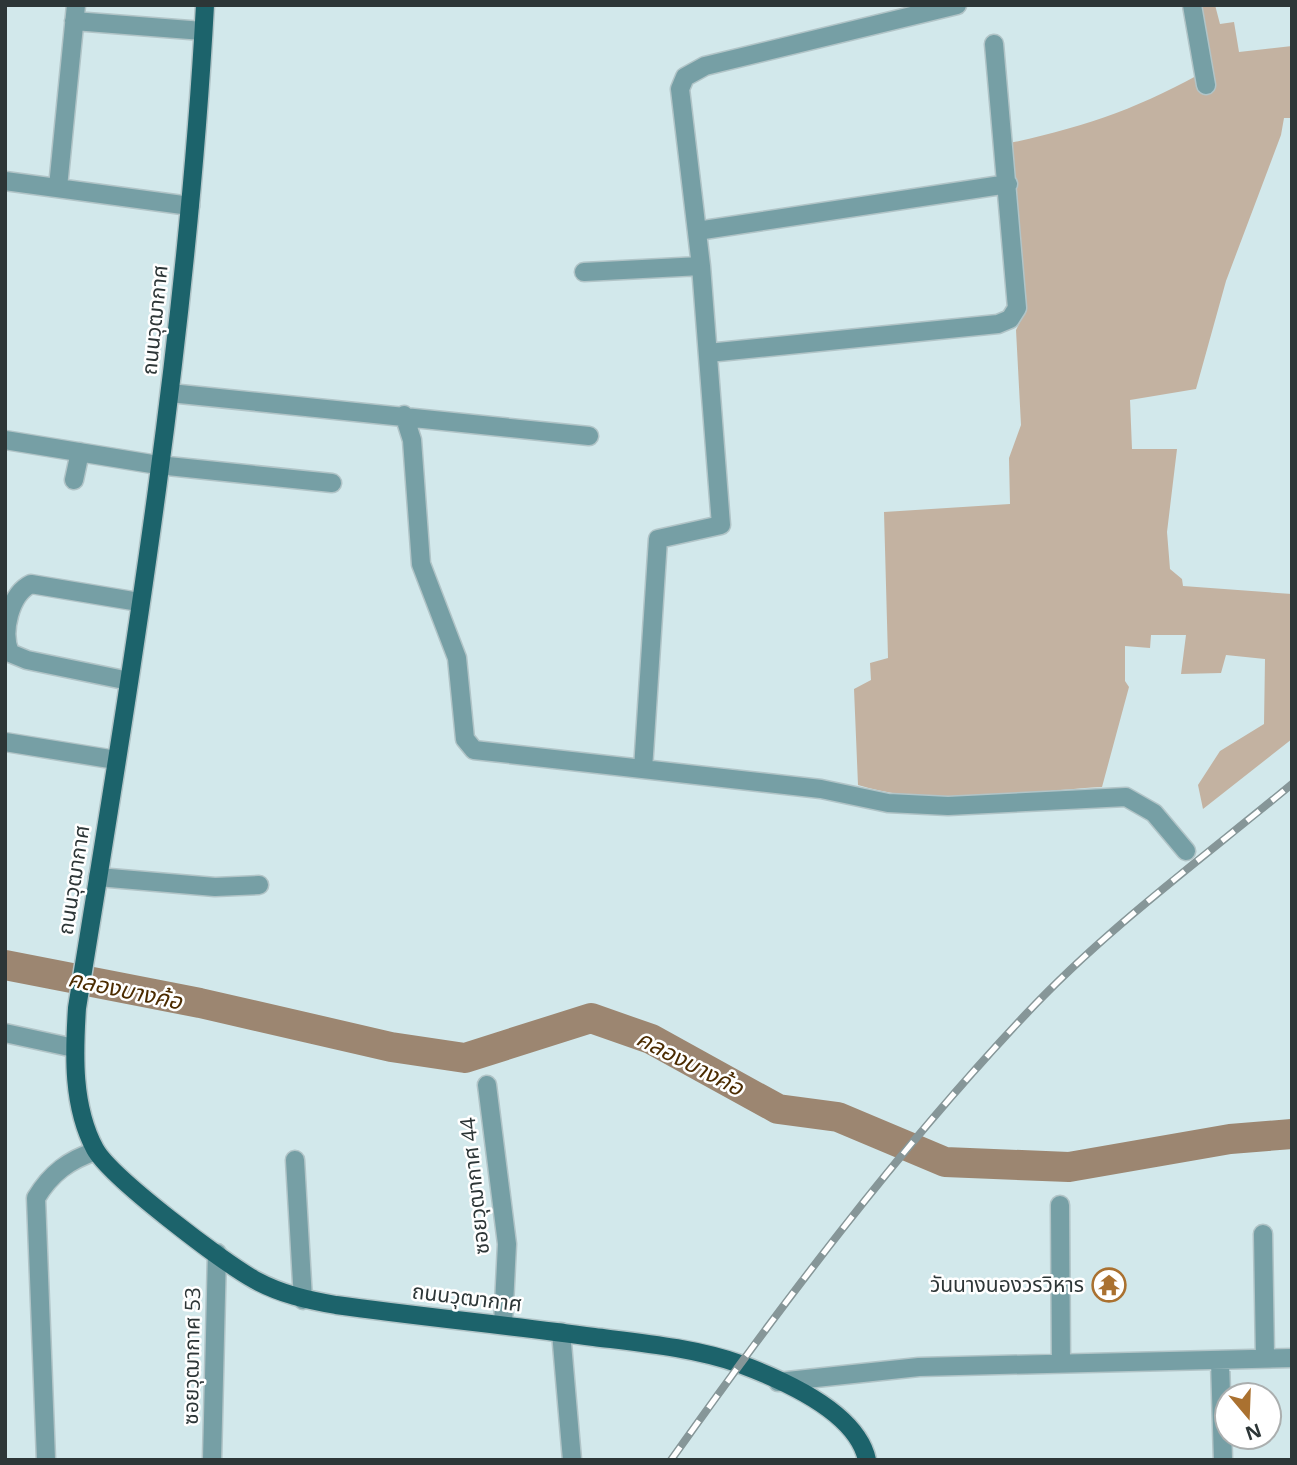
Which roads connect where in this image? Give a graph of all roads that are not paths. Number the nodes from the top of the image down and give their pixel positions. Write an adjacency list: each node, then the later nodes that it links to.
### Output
1 (205, 5): 5 (main road, ถนนวุฒากาศ)
2 (957, 5): 12 (street)
3 (1192, 5): 7 (street)
4 (75, 13): 5 (street); 10 (street)
5 (204, 31): 11 (main road, ถนนวุฒากาศ)
6 (993, 44): 9 (street)
7 (1206, 85)
8 (5, 181): 10 (street)
9 (1008, 184): 12 (street); 15 (street)
10 (58, 187): 11 (street)
11 (190, 206): 16 (main road, ถนนวุฒากาศ)
12 (697, 231): 13 (street)
13 (701, 266): 14 (street); 15 (street)
14 (584, 272)
15 (708, 353): 28 (street)
16 (170, 393): 17 (street); 21 (main road, ถนนวุฒากาศ)
17 (404, 415): 18 (street); 28 (street)
18 (589, 436)
19 (5, 440): 20 (street)
20 (80, 452): 21 (street); 22 (street)
21 (158, 465): 23 (street); 24 (main road, ถนนวุฒากาศ)
22 (74, 480)
23 (332, 482)
24 (139, 602): 25 (main road, ถนนวุฒากาศ); 25 (street)
25 (129, 681): 27 (main road, ถนนวุฒากาศ)
26 (5, 742): 27 (street)
27 (116, 760): 30 (main road, ถนนวุฒากาศ)
28 (643, 769): 29 (street)
29 (1186, 851)
30 (98, 877): 31 (street); 33 (main road, ถนนวุฒากาศ)
31 (259, 885)
32 (5, 1033): 33 (street)
33 (74, 1048): 35 (main road, ถนนวุฒากาศ)
34 (487, 1085): 41 (street, ซอยวุฒากาศ 44)
35 (96, 1151): 39 (main road, ถนนวุฒากาศ); 48 (street)
36 (295, 1160): 40 (street)
37 (1060, 1205): 46 (street)
38 (1263, 1234): 43 (street)
39 (217, 1253): 40 (main road, ถนนวุฒากาศ); 49 (street, ซอยวุฒากาศ 53)
40 (303, 1300): 41 (main road, ถนนวุฒากาศ)
41 (503, 1325): 42 (main road, ถนนวุฒากาศ)
42 (561, 1332): 47 (main road, ถนนวุฒากาศ); 50 (street)
43 (1265, 1357): 44 (street); 45 (street)
44 (1292, 1358)
45 (1220, 1361): 46 (street); 52 (street)
46 (1061, 1364): 47 (street)
47 (778, 1382): 51 (main road, ถนนวุฒากาศ)
48 (46, 1460)
49 (212, 1460)
50 (572, 1460)
51 (867, 1460)
52 (1223, 1460)

